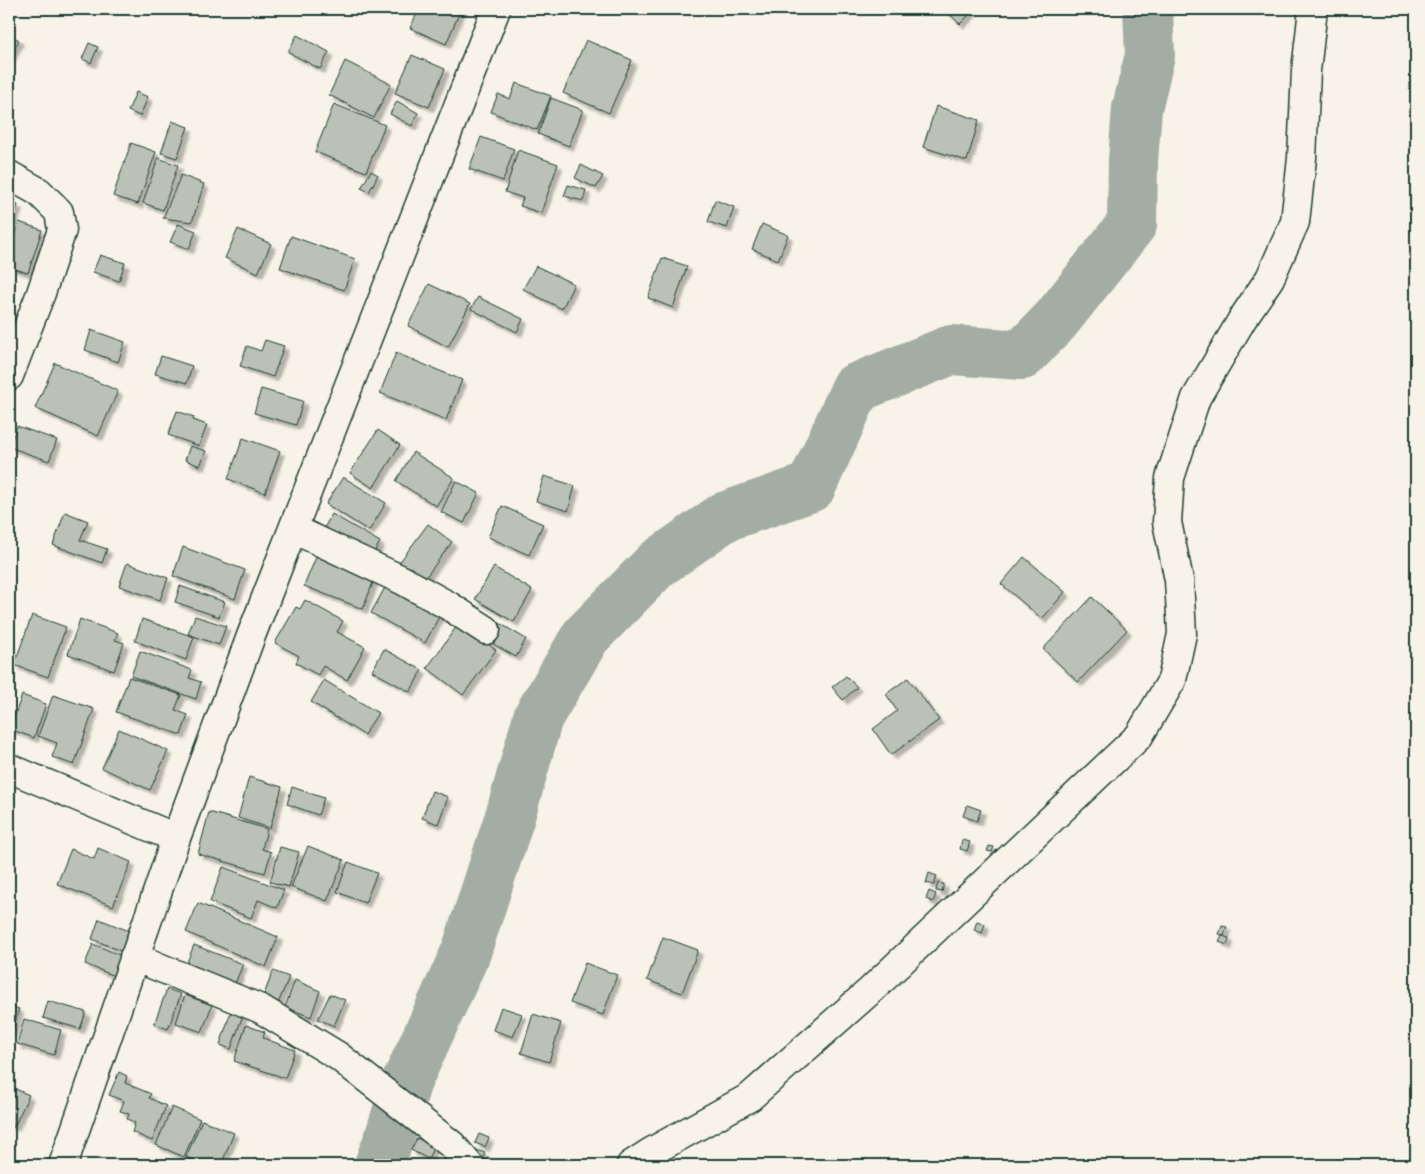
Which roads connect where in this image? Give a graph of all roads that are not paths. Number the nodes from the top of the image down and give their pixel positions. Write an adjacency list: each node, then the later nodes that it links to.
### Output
1 (496, 9): 5 (street)
2 (1313, 9): 12 (street)
3 (9, 175): 4 (street)
4 (9, 376)
5 (293, 529): 6 (street); 8 (street)
6 (486, 630)
7 (9, 768): 8 (street)
8 (176, 838): 9 (street)
9 (134, 957): 10 (street); 11 (street)
10 (461, 1155)
11 (63, 1165)
12 (631, 1165)

